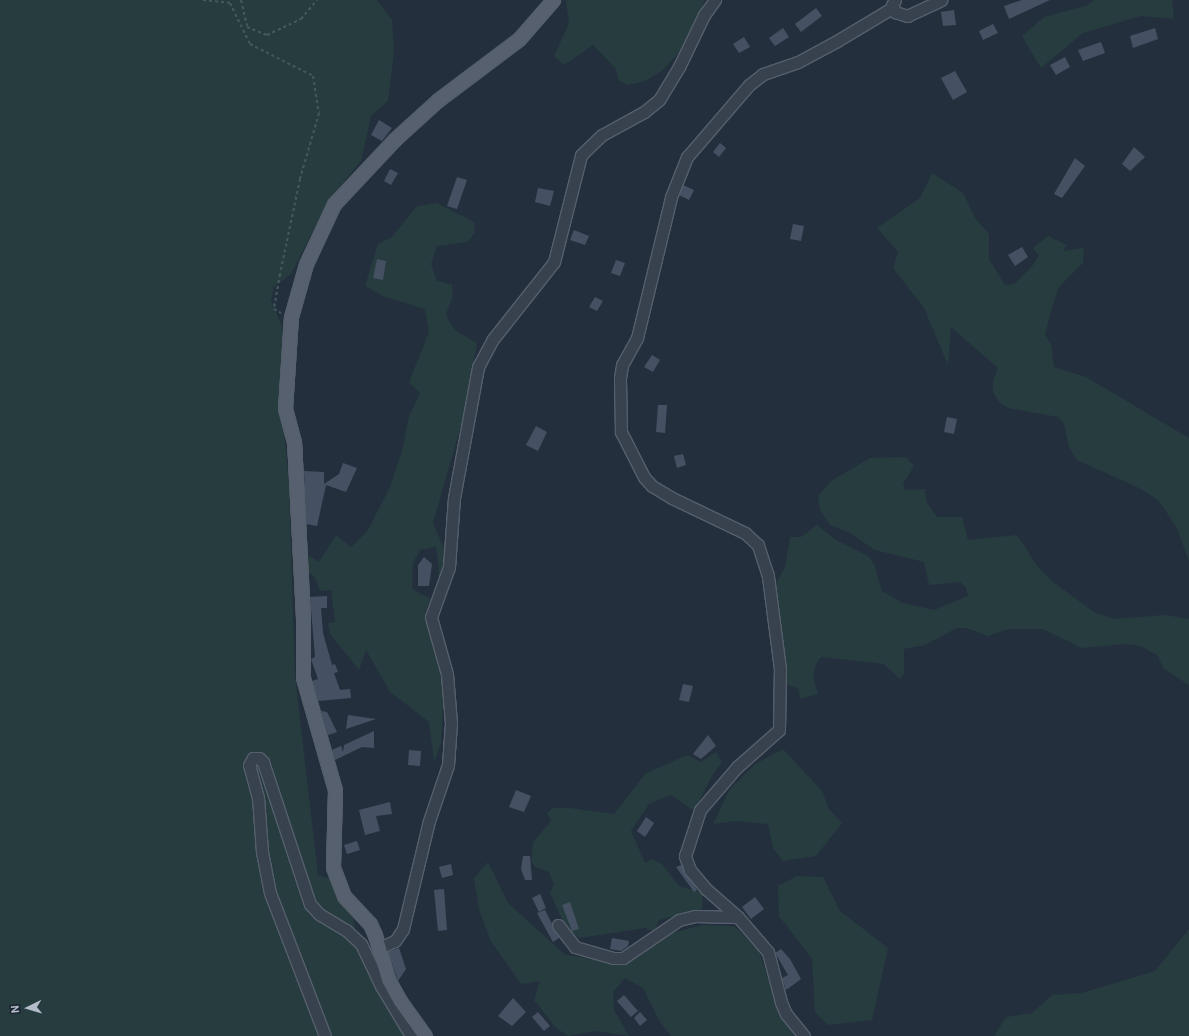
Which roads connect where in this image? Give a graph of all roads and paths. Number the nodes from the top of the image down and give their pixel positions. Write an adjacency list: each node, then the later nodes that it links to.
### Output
1 (203, 0): 8 (path)
2 (241, 0): 3 (path)
3 (316, 0)
4 (553, 0): 8 (main road)
5 (715, 0): 11 (street)
6 (942, 0): 7 (street)
7 (893, 4): 9 (street)
8 (291, 318): 11 (main road)
9 (738, 918): 10 (street); 15 (street)
10 (558, 925)
11 (379, 948): 14 (main road)
12 (325, 1036): 13 (street)
13 (411, 1036)
14 (425, 1036)
15 (804, 1036)

